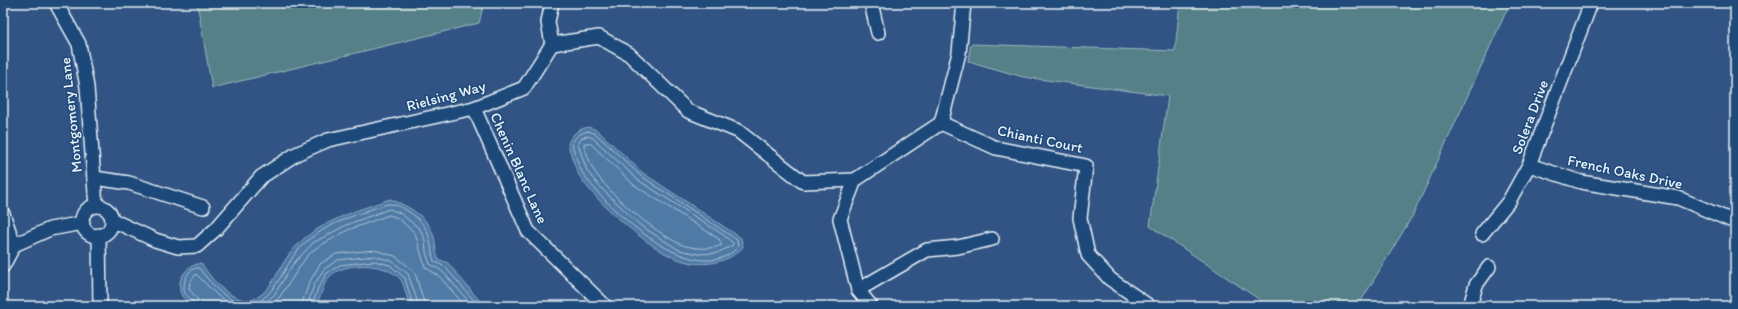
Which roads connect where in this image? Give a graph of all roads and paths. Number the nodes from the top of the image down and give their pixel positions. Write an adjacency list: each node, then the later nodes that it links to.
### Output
1 (56, 3): 11 (street, Montgomery Lane)
2 (552, 3): 7 (street)
3 (871, 3): 6 (street)
4 (964, 3): 9 (street)
5 (1591, 3): 10 (street, Solera Drive)
6 (878, 33)
7 (552, 44): 8 (street, Rielsing Way); 12 (street)
8 (474, 108): 16 (street, Rielsing Way); 27 (street, Chenin Blanc Lane)
9 (941, 123): 12 (street); 29 (street, Chianti Court)
10 (1529, 165): 17 (street, French Oaks Drive); 19 (street, Solera Drive)
11 (94, 178): 13 (street, Montgomery Lane); 14 (street)
12 (855, 180): 25 (street)
13 (96, 206): 16 (street); 18 (street)
14 (203, 207)
15 (3, 214): 22 (street)
16 (112, 220): 20 (street)
17 (1735, 222)
18 (82, 223): 20 (street); 22 (street)
19 (1482, 234)
20 (99, 235): 26 (street)
21 (992, 239): 25 (street)
22 (14, 245): 23 (street)
23 (3, 266)
24 (1489, 267): 30 (street)
25 (858, 290): 28 (street)
26 (100, 306)
27 (604, 306)
28 (871, 306)
29 (1149, 306)
30 (1470, 306)

